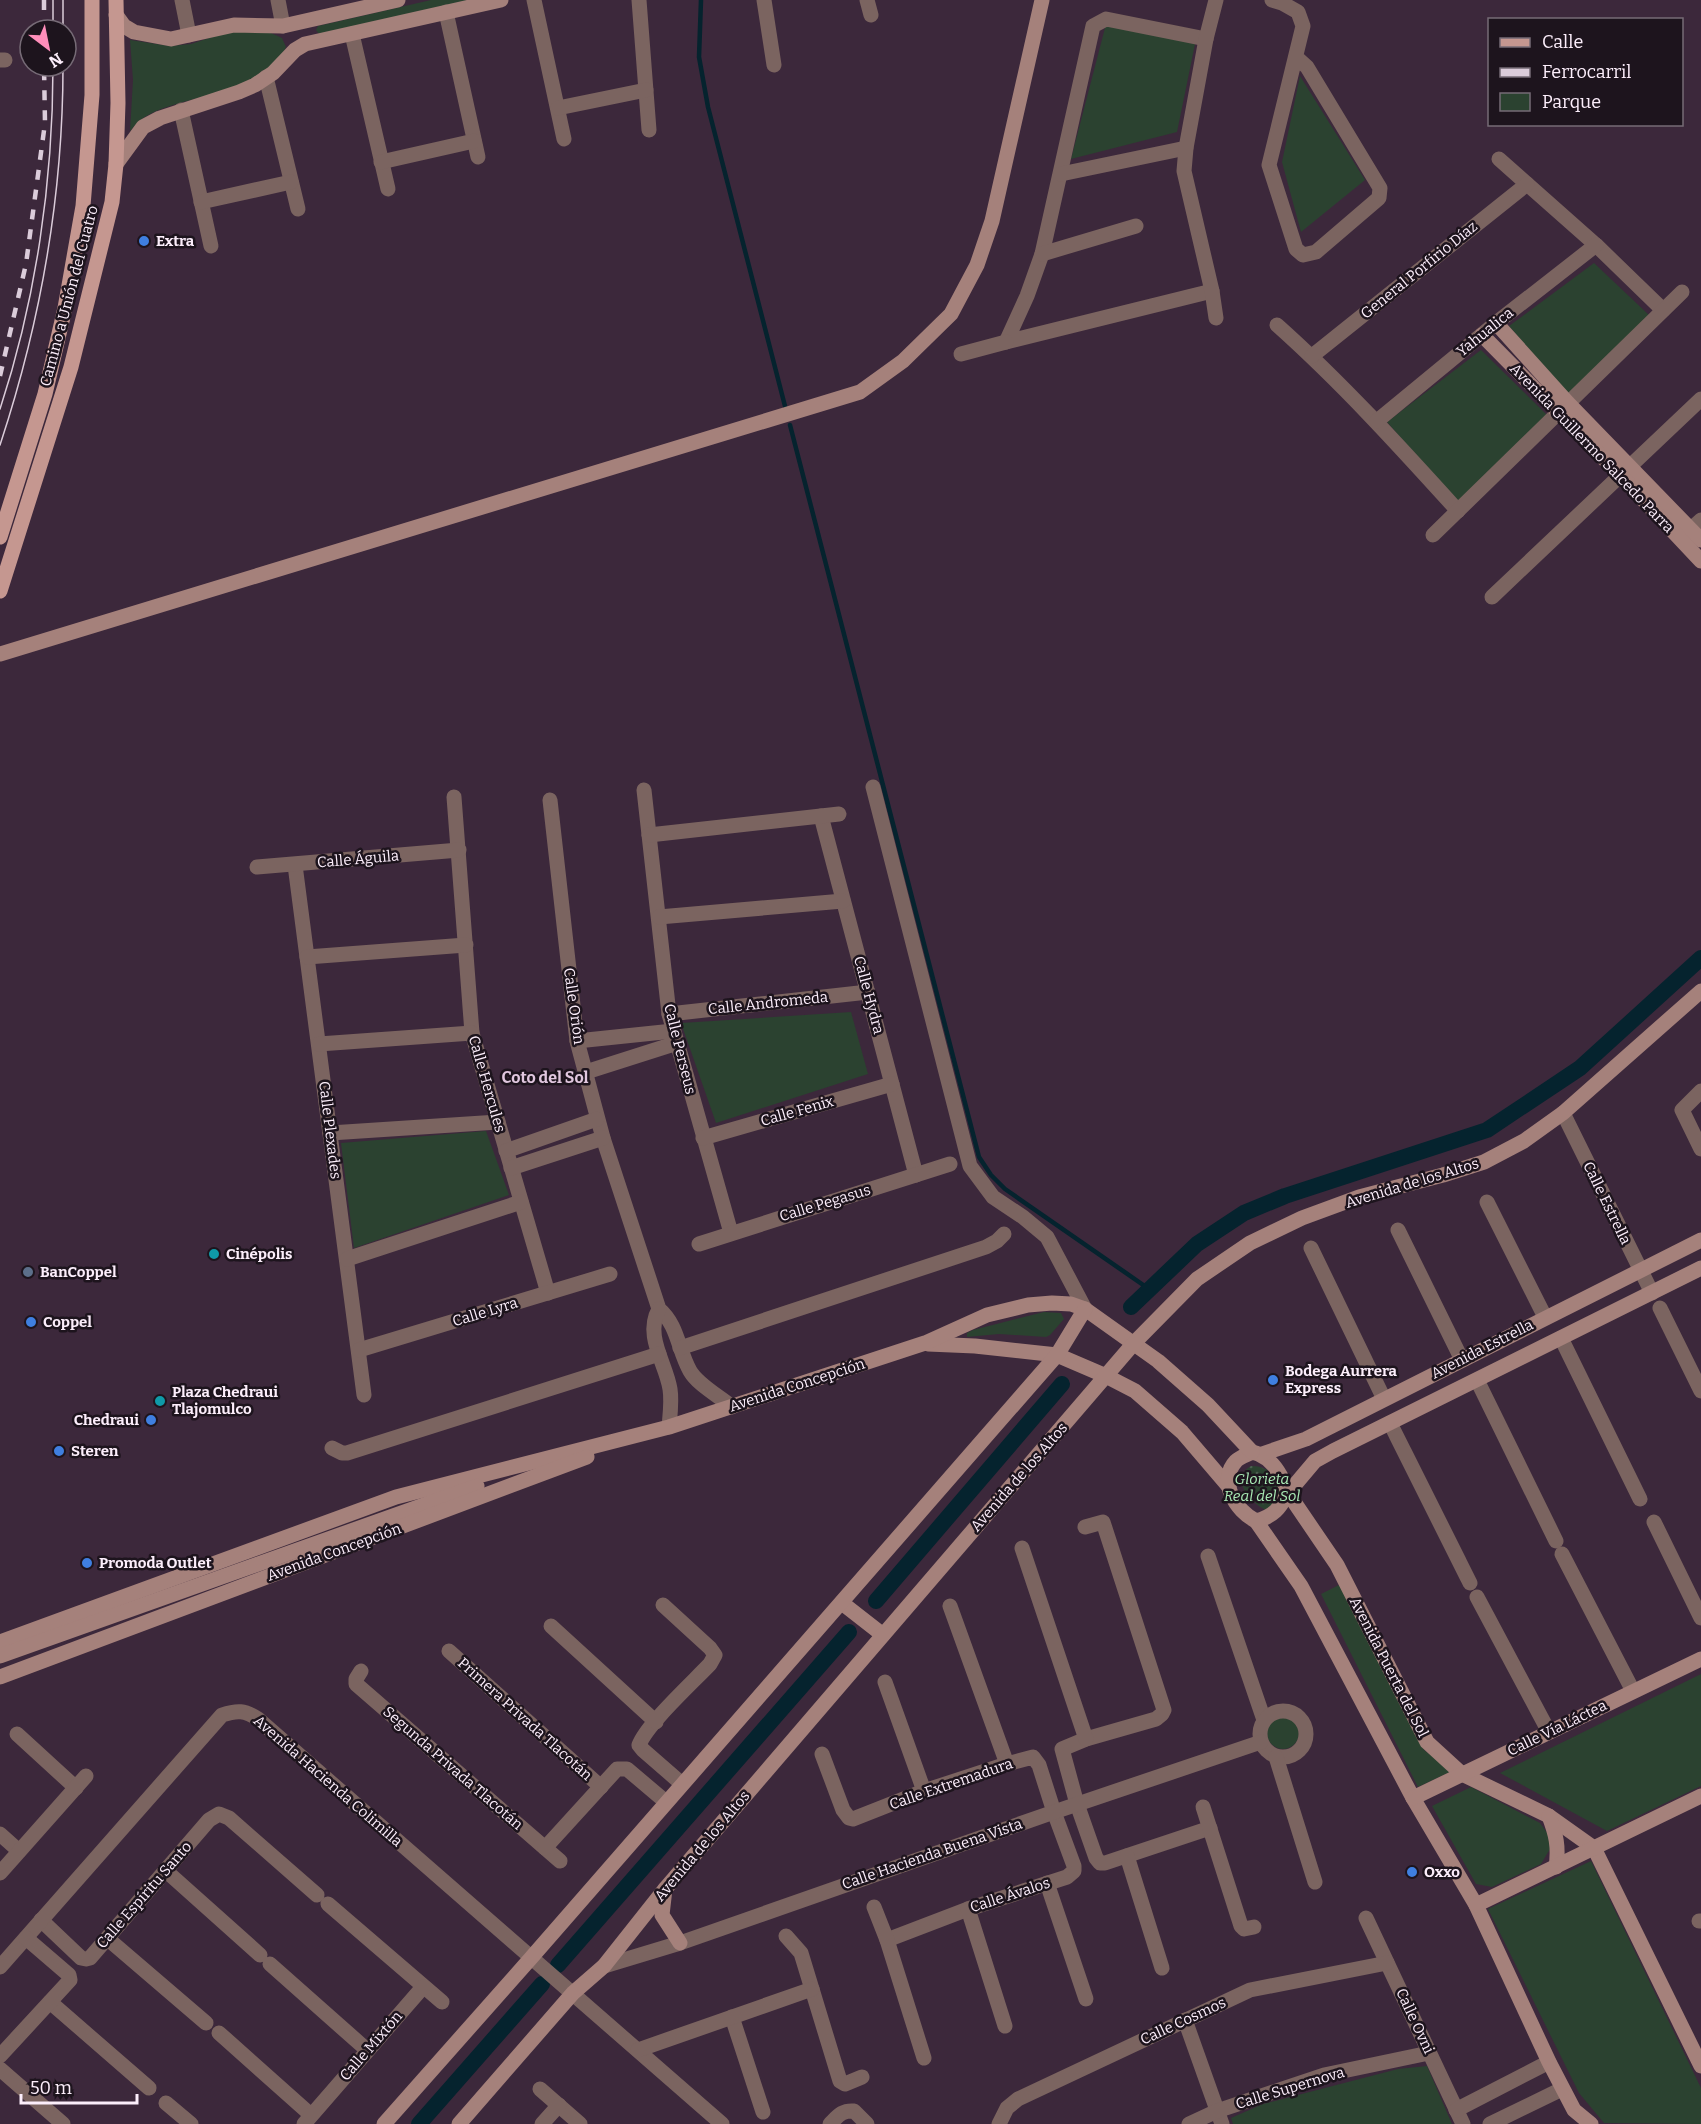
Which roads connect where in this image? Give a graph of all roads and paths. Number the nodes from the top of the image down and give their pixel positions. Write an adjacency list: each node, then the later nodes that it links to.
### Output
1 (92, 0): 60 (main road, Camino a Unión del Cuatro)
2 (182, 0): 15 (street)
3 (278, 0): 14 (street)
4 (398, 0): 14 (street)
5 (501, 0): 13 (street)
6 (534, 0): 23 (street)
7 (639, 0): 22 (street)
8 (764, 0): 20 (street)
9 (1042, 0): 64 (street)
10 (1216, 0): 17 (street)
11 (1272, 0): 19 (street)
12 (116, 8): 15 (street); 32 (main road, Camino a Unión del Cuatro)
13 (446, 12): 16 (street); 27 (street)
14 (284, 26): 15 (street); 18 (street)
15 (189, 34)
16 (352, 34): 18 (street); 31 (street)
17 (1206, 39): 28 (street); 33 (street)
18 (295, 50): 21 (street)
19 (1296, 57): 19 (street)
20 (774, 65)
21 (266, 77): 24 (street); 34 (street)
22 (646, 90): 23 (street); 25 (street)
23 (558, 108): 26 (street)
24 (181, 110): 32 (street); 37 (street)
25 (649, 130)
26 (564, 139)
27 (474, 141): 29 (street); 31 (street)
28 (1186, 148): 33 (street); 43 (street)
29 (478, 157)
30 (1499, 159): 35 (street)
31 (381, 162): 36 (street)
32 (116, 164): 62 (main road, Camino a Unión del Cuatro)
33 (1061, 174): 42 (street)
34 (291, 182): 37 (street); 38 (street)
35 (1527, 184): 40 (street); 52 (street, General Porfirio Díaz)
36 (388, 189)
37 (201, 202): 41 (street)
38 (298, 209)
39 (1136, 226): 42 (street)
40 (1596, 245): 45 (street); 47 (street, Yahualica)
41 (211, 246)
42 (1042, 254): 50 (street)
43 (1212, 291): 46 (street); 50 (street)
44 (1682, 292): 45 (street)
45 (1663, 310): 54 (street)
46 (1216, 318)
47 (1496, 323): 49 (street, Yahualica); 54 (street, Avenida Guillermo Salcedo Parra)
48 (1277, 325): 52 (street)
49 (1482, 335): 54 (street, Avenida Guillermo Salcedo Parra); 55 (street, Yahualica)
50 (1006, 342): 51 (street)
51 (961, 354)
52 (1312, 356): 55 (street)
53 (1701, 399): 56 (street)
54 (1563, 408): 56 (street, Avenida Guillermo Salcedo Parra); 57 (street)
55 (1377, 421): 57 (street)
56 (1624, 470): 58 (street, Avenida Guillermo Salcedo Parra); 63 (street)
57 (1458, 511): 59 (street)
58 (1693, 532): 61 (street, Avenida Guillermo Salcedo Parra)
59 (1433, 535)
60 (0, 537)
61 (1701, 561)
62 (0, 591)
63 (1492, 597)
64 (0, 654)
65 (873, 787): 116 (street)
66 (644, 789): 71 (street, Calle Perseus)
67 (454, 797): 72 (street, Calle Hercules)
68 (550, 800): 84 (street, Calle Orión)
69 (839, 814): 70 (street)
70 (821, 816): 71 (street); 75 (street, Calle Hydra)
71 (650, 835): 76 (street, Calle Perseus)
72 (459, 850): 73 (street, Calle Águila); 77 (street, Calle Hercules)
73 (295, 865): 74 (street, Calle Águila); 78 (street, Calle Plexades)
74 (257, 867)
75 (843, 901): 76 (street); 80 (street, Calle Hydra)
76 (658, 917): 81 (street, Calle Perseus)
77 (466, 945): 78 (street); 82 (street, Calle Hercules)
78 (308, 957): 85 (street, Calle Plexades)
79 (1701, 991): 89 (street, Avenida de los Altos)
80 (868, 992): 81 (street, Calle Andromeda); 87 (street, Calle Hydra)
81 (669, 1014): 83 (street, Calle Perseus)
82 (472, 1033): 85 (street); 91 (street, Calle Hercules)
83 (675, 1037): 84 (street); 86 (street); 94 (street, Calle Perseus)
84 (577, 1041): 86 (street, Calle Orión)
85 (319, 1044): 92 (street, Calle Plexades)
86 (586, 1072): 90 (street, Calle Orión)
87 (892, 1084): 94 (street, Calle Fenix); 99 (street, Calle Hydra)
88 (1701, 1091): 95 (street)
89 (1563, 1113): 110 (street, Calle Estrella); 119 (street, Avenida de los Altos)
90 (597, 1119): 93 (street, Calle Orión); 96 (street)
91 (498, 1122): 92 (street); 96 (street, Calle Hercules)
92 (330, 1133): 108 (street, Calle Plexades)
93 (603, 1138): 98 (street); 115 (street, Calle Orión)
94 (703, 1138): 103 (street, Calle Perseus)
95 (1699, 1142)
96 (506, 1151): 98 (street, Calle Hercules)
97 (951, 1164): 99 (street, Calle Pegasus)
98 (511, 1168): 100 (street, Calle Hercules)
99 (916, 1175): 103 (street, Calle Pegasus)
100 (521, 1202): 108 (street); 112 (street, Calle Hercules)
101 (1487, 1202): 117 (street)
102 (1398, 1230): 125 (street)
103 (730, 1233): 106 (street, Calle Pegasus)
104 (1004, 1234): 121 (street)
105 (1701, 1240): 110 (street, Avenida Estrella)
106 (699, 1244)
107 (1311, 1248): 130 (street)
108 (347, 1259): 122 (street, Calle Plexades)
109 (1701, 1268): 113 (street, Avenida Estrella)
110 (1641, 1270): 113 (street, Calle Estrella); 117 (street, Avenida Estrella)
111 (610, 1274): 112 (street, Calle Lyra)
112 (548, 1293): 122 (street, Calle Lyra)
113 (1652, 1293): 118 (street, Avenida Estrella)
114 (1660, 1308): 128 (street)
115 (659, 1309): 121 (street, Calle Orión); 123 (street, Calle Orión)
116 (1085, 1309): 119 (street); 120 (street, Avenida Concepción); 124 (street)
117 (1545, 1317): 125 (street, Avenida Estrella)
118 (1561, 1338): 127 (street, Avenida Estrella); 139 (street)
119 (1134, 1342): 126 (street, Avenida de los Altos); 136 (street)
120 (925, 1343): 124 (street, Avenida Concepción); 131 (street, Avenida Concepción)
121 (680, 1348): 131 (street, Calle Orión)
122 (359, 1350): 129 (street, Calle Plexades)
123 (659, 1354): 133 (street, Calle Orión); 134 (street)
124 (1057, 1355): 126 (street); 145 (street)
125 (1462, 1360): 130 (street, Avenida Estrella)
126 (1106, 1376): 137 (street); 150 (street, Avenida de los Altos)
127 (1477, 1380): 132 (street, Avenida Estrella); 158 (street)
128 (1701, 1391)
129 (364, 1395)
130 (1384, 1399): 136 (street, Avenida Estrella)
131 (732, 1407): 133 (street, Avenida Concepción)
132 (1390, 1423): 138 (street, Avenida Estrella); 161 (street)
133 (669, 1427): 135 (street, Avenida Concepción); 156 (street, Avenida Concepción)
134 (332, 1448)
135 (576, 1452): 151 (street, Avenida Concepción); 153 (street, Avenida Concepción)
136 (1257, 1453): 137 (street); 138 (street)
137 (1229, 1487): 140 (street)
138 (1287, 1494): 140 (street); 168 (street, Avenida Puerta del Sol)
139 (1640, 1499)
140 (1256, 1521): 173 (street)
141 (1654, 1522): 148 (street)
142 (1085, 1527): 163 (street)
143 (1022, 1548): 163 (street)
144 (1208, 1556): 159 (street)
145 (842, 1603): 150 (street); 169 (street)
146 (663, 1605): 160 (street)
147 (950, 1606): 167 (street)
148 (1701, 1618)
149 (550, 1626): 160 (street)
150 (883, 1635): 191 (street, Avenida de los Altos)
151 (0, 1642)
152 (449, 1650): 170 (street, Primera Privada Tlacotán)
153 (0, 1656)
154 (1701, 1659): 158 (street, Calle Vía Láctea)
155 (361, 1671): 181 (street, Segunda Privada Tlacotán)
156 (0, 1677)
157 (885, 1682): 171 (street)
158 (1633, 1691): 161 (street, Calle Vía Láctea)
159 (1264, 1720): 164 (street); 166 (street)
160 (656, 1722): 169 (street)
161 (1549, 1732): 168 (street, Calle Vía Láctea)
162 (17, 1734): 183 (street)
163 (1086, 1739): 175 (street)
164 (1261, 1742): 166 (street); 175 (street, Calle Hacienda Buena Vista)
165 (822, 1754): 171 (street, Calle Extremadura)
166 (1276, 1756): 190 (street)
167 (1007, 1764): 171 (street, Calle Extremadura); 177 (street, Calle Extremadura)
168 (1462, 1774): 173 (street, Calle Vía Láctea); 178 (street, Avenida Puerta del Sol)
169 (682, 1784): 174 (street)
170 (601, 1787): 174 (street); 181 (street)
171 (924, 1791)
172 (1701, 1796): 182 (street)
173 (1413, 1798): 192 (street)
174 (666, 1803): 203 (street)
175 (1077, 1804): 177 (street, Calle Hacienda Buena Vista); 184 (street)
176 (1203, 1807): 179 (street)
177 (1054, 1812): 189 (street, Calle Ávalos); 202 (street, Calle Hacienda Buena Vista)
178 (1549, 1816): 182 (street, Avenida Puerta del Sol); 186 (street)
179 (1210, 1828): 184 (street); 197 (street)
180 (0, 1834): 183 (street)
181 (545, 1848): 185 (street, Segunda Privada Tlacotán)
182 (1594, 1848): 186 (street); 225 (street, Avenida Puerta del Sol)
183 (19, 1851): 188 (street)
184 (1127, 1856): 207 (street)
185 (560, 1861)
186 (1556, 1867): 192 (street)
187 (165, 1870): 200 (street, Calle Espíritu Santo); 208 (street, Calle Espíritu Santo); 219 (street)
188 (0, 1873)
189 (1047, 1882): 194 (street, Calle Ávalos); 211 (street)
190 (1315, 1882)
191 (665, 1889): 202 (street); 205 (street, Avenida de los Altos)
192 (1476, 1905): 224 (street)
193 (874, 1907): 201 (street)
194 (968, 1909): 201 (street, Calle Ávalos); 217 (street)
195 (1366, 1918): 204 (street, Calle Ovni)
196 (41, 1920): 199 (street, Avenida Hacienda Colimilla); 200 (street, Calle Espíritu Santo); 203 (street, Avenida Hacienda Colimilla)
197 (1254, 1927)
198 (786, 1936): 209 (street)
199 (26, 1938): 206 (street, Avenida Hacienda Colimilla); 212 (street)
200 (108, 1939): 216 (street)
201 (887, 1940): 223 (street)
202 (680, 1943): 205 (street, Calle Hacienda Buena Vista)
203 (531, 1958): 210 (street, Avenida Hacienda Colimilla); 240 (street)
204 (1388, 1963): 215 (street, Calle Cosmos); 221 (street, Calle Ovni)
205 (604, 1966): 210 (street, Avenida de los Altos)
206 (0, 1967)
207 (1162, 1968)
208 (423, 1987): 213 (street); 219 (street, Calle Mixtón)
209 (812, 1989): 214 (street); 227 (street)
210 (573, 1993): 220 (street, Avenida Hacienda Colimilla); 241 (street, Avenida de los Altos)
211 (1086, 1999)
212 (50, 2002): 222 (street); 228 (street)
213 (442, 2002)
214 (732, 2018): 220 (street); 234 (street)
215 (1185, 2020): 235 (street); 247 (street, Calle Cosmos)
216 (206, 2023)
217 (1005, 2026)
218 (219, 2033): 237 (street)
219 (368, 2050): 237 (street, Calle Mixtón)
220 (638, 2050): 244 (street, Avenida Hacienda Colimilla)
221 (1430, 2053): 233 (street, Calle Ovni); 235 (street, Calle Supernova)
222 (0, 2056)
223 (924, 2058)
224 (1549, 2062): 230 (street); 233 (street)
225 (1701, 2066)
226 (0, 2069): 238 (street)
227 (862, 2077)
228 (149, 2088)
229 (540, 2089): 232 (street)
230 (1562, 2089): 236 (street); 250 (street)
231 (166, 2103): 239 (street)
232 (559, 2105): 242 (street); 243 (street)
233 (1456, 2110): 249 (street, Calle Ovni)
234 (763, 2112)
235 (1220, 2117): 248 (street, Calle Supernova)
236 (1577, 2117): 251 (street)
237 (308, 2119)
238 (63, 2124)
239 (191, 2124)
240 (384, 2124)
241 (459, 2124)
242 (542, 2124)
243 (580, 2124)
244 (722, 2124)
245 (830, 2124): 246 (street)
246 (867, 2124)
247 (999, 2124)
248 (1189, 2124)
249 (1463, 2124)
250 (1490, 2124)
251 (1591, 2124)

